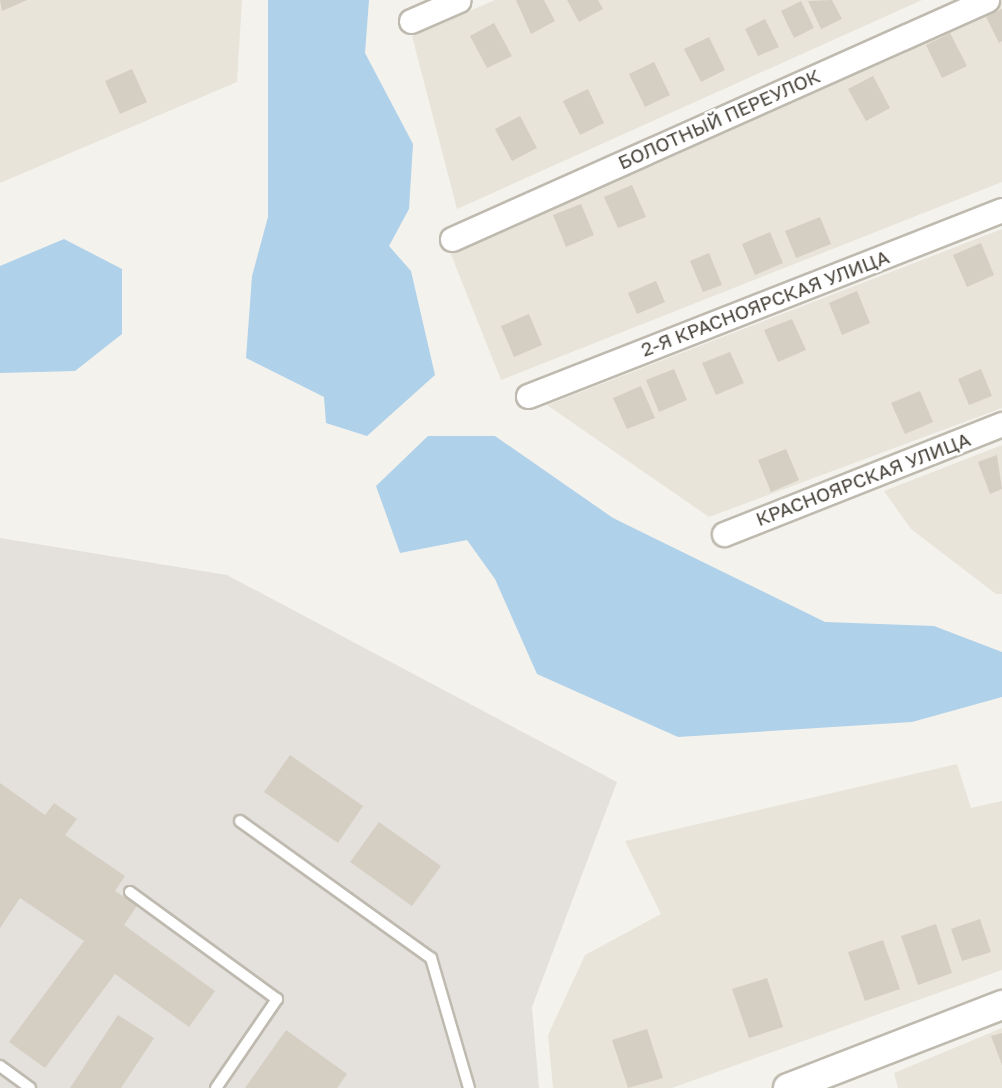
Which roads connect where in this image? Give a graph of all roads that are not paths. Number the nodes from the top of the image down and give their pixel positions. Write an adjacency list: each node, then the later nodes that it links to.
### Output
1 (459, 0): 3 (street)
2 (987, 0): 5 (street, БОЛОТНЫЙ ПЕРЕУЛОК)
3 (411, 21)
4 (1002, 210): 6 (street, 2-Я КРАСНОЯРСКАЯ УЛИЦА)
5 (452, 239)
6 (528, 396)
7 (1002, 424): 8 (street, КРАСНОЯРСКАЯ УЛИЦА)
8 (724, 534)
9 (240, 821): 15 (lane)
10 (130, 892): 14 (lane)
11 (1002, 1005): 16 (street)
12 (0, 1066): 13 (lane)
13 (30, 1088)
14 (216, 1088)
15 (469, 1088)
16 (788, 1088)

